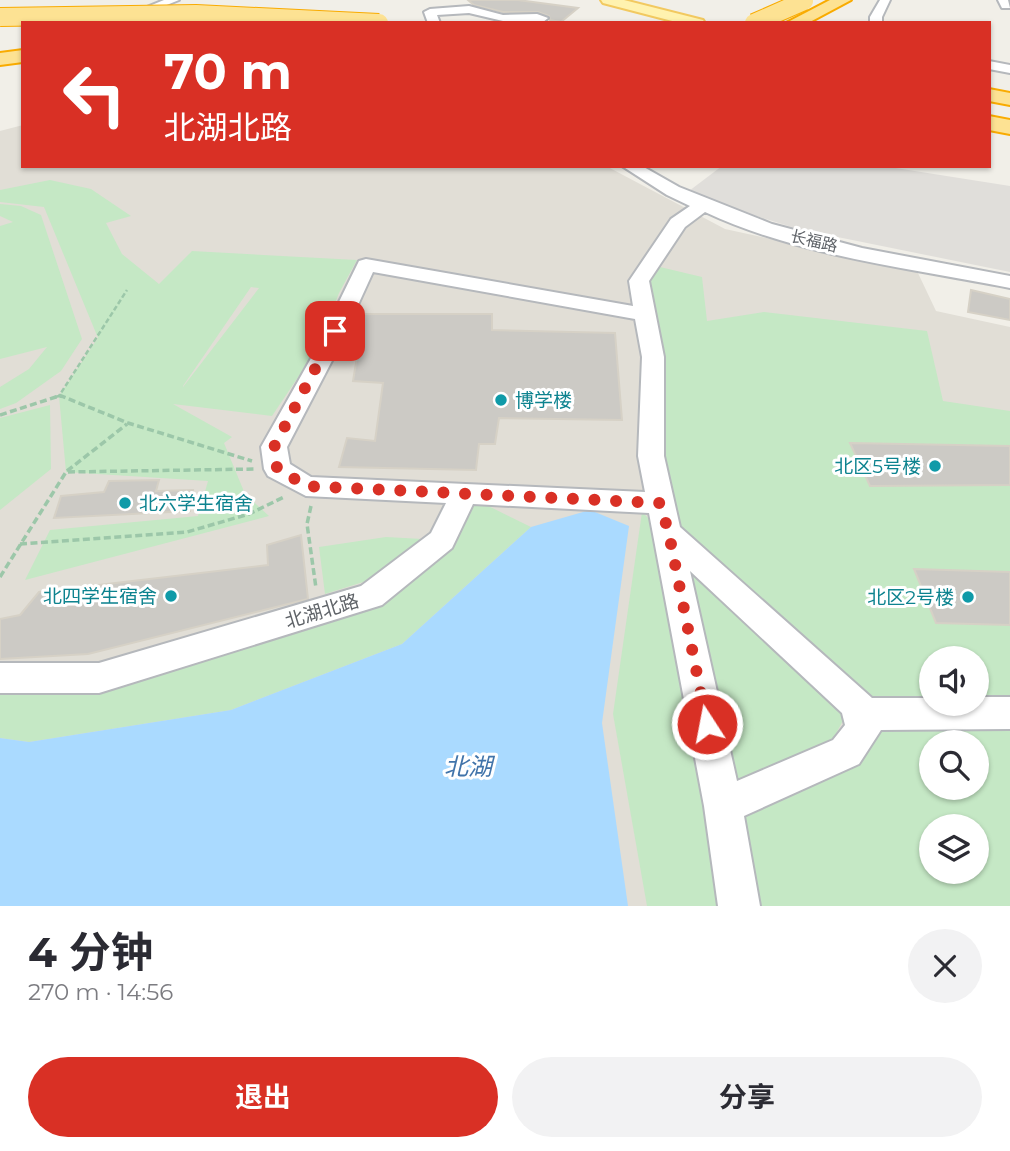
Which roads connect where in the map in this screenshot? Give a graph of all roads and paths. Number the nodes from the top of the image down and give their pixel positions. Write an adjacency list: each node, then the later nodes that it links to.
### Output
1 (174, 0): 9 (street)
2 (608, 0): 14 (main road)
3 (624, 0): 15 (main road)
4 (874, 0): 7 (highway)
5 (885, 0): 18 (street)
6 (806, 1): 16 (highway, bridge)
7 (843, 15): 17 (highway)
8 (0, 19): 10 (highway, bridge); 11 (highway, bridge)
9 (119, 21)
10 (222, 21)
11 (341, 21)
12 (433, 21): 13 (street)
13 (537, 21)
14 (690, 21)
15 (702, 21)
16 (759, 21)
17 (806, 21)
18 (876, 21)
19 (21, 55): 20 (highway)
20 (1, 63): 21 (highway)
21 (21, 68)
22 (991, 68): 23 (street)
23 (1010, 71)
24 (991, 96): 25 (highway)
25 (1010, 99)
26 (991, 102): 27 (highway)
27 (1010, 106)
28 (991, 115): 29 (highway)
29 (1010, 118)
30 (991, 124): 31 (highway)
31 (1010, 127)
32 (633, 168): 33 (street, 长福路)
33 (700, 206): 34 (street, 长福路); 36 (street)
34 (1010, 282)
35 (127, 290): 37 (path)
36 (643, 314): 40 (street); 44 (street)
37 (58, 396): 38 (path); 39 (path)
38 (0, 415)
39 (128, 423): 40 (path); 41 (path)
40 (277, 468): 41 (path); 42 (street)
41 (66, 472): 45 (path)
42 (310, 486): 43 (street); 45 (path); 47 (path)
43 (464, 494): 44 (street); 47 (street, 北湖北路)
44 (665, 518): 50 (street); 51 (street)
45 (20, 544): 46 (path)
46 (0, 577)
47 (320, 611): 48 (street, 北湖北路)
48 (0, 678)
49 (1010, 713): 50 (street)
50 (861, 714): 51 (street)
51 (723, 806): 52 (street)
52 (739, 906)

